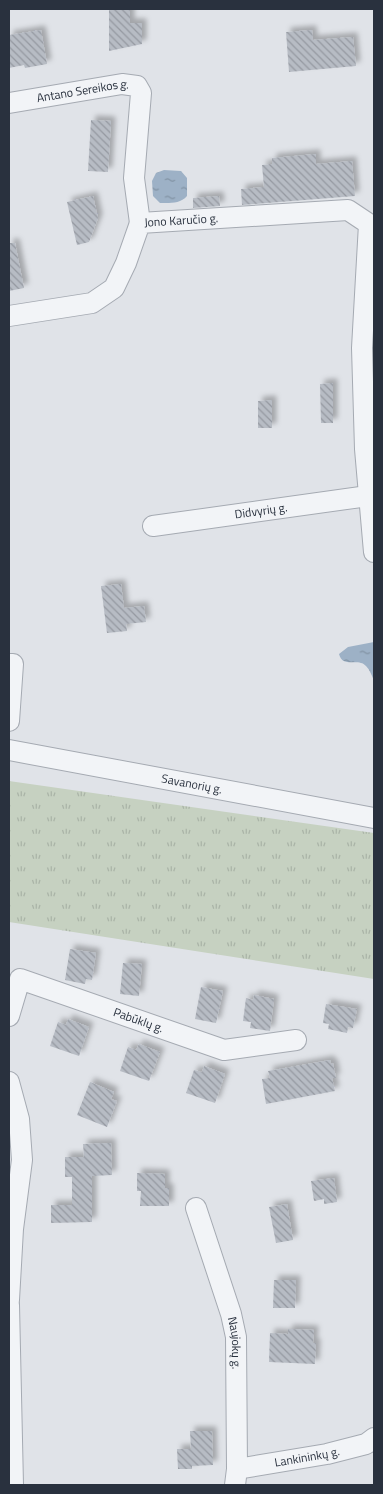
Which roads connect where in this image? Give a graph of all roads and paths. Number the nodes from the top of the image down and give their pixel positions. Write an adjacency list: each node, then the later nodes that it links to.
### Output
1 (9, 103): 2 (street, Antano Sereikos g.)
2 (140, 223): 3 (street, Jono Karučio g.); 4 (street, Jono Karučio g.)
3 (9, 316)
4 (368, 496): 5 (street, Didvyrių g.); 6 (street)
5 (153, 526)
6 (374, 552)
7 (9, 664): 8 (street)
8 (9, 721)
9 (9, 750): 10 (street, Savanorių g.)
10 (374, 818)
11 (9, 1016): 12 (street, Pabūklų g.)
12 (296, 1040)
13 (9, 1082): 15 (street)
14 (196, 1208): 18 (street, Naujokų g.)
15 (9, 1300)
16 (9, 1305): 19 (street)
17 (371, 1444): 18 (street, Lankininkų g.)
18 (236, 1477)
19 (13, 1485)

